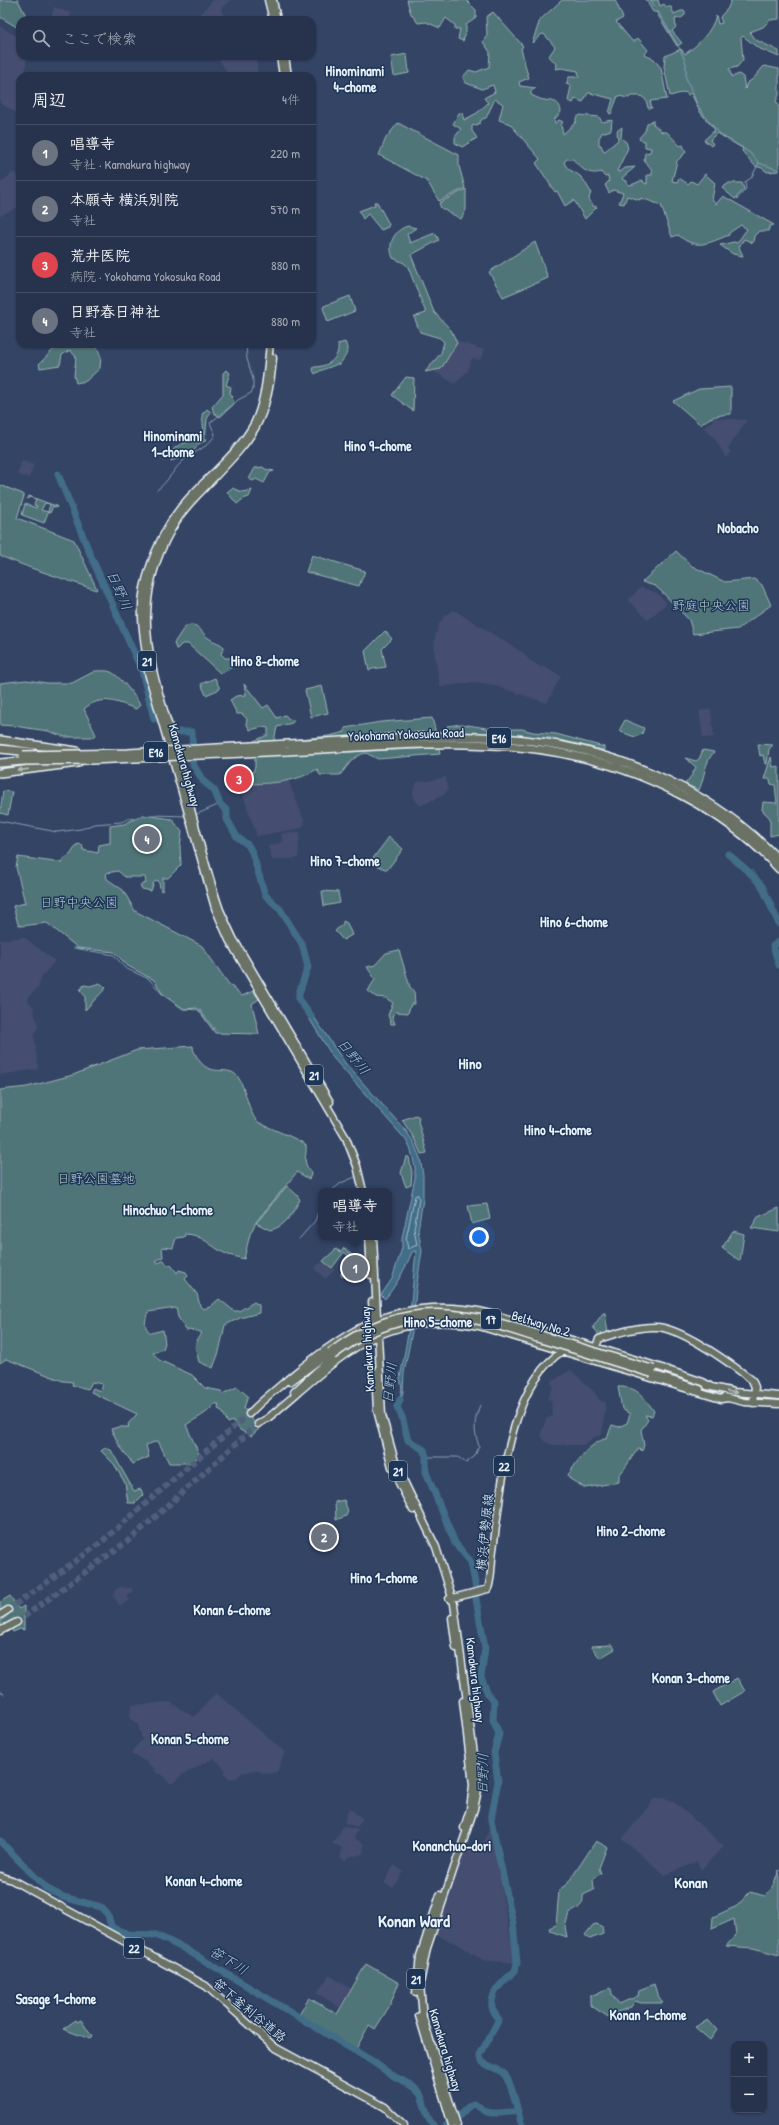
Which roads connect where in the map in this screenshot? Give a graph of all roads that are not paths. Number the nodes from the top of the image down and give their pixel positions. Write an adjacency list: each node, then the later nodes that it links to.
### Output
1 (268, 0): 3 (main road)
2 (273, 0): 4 (main road)
3 (272, 16)
4 (276, 16)
5 (281, 60): 7 (main road)
6 (286, 60): 8 (main road)
7 (283, 72)
8 (287, 72)
9 (269, 348): 14 (main road, Kamakura highway / 21)
10 (274, 348): 14 (main road, Kamakura highway / 21)
11 (0, 740): 14 (highway)
12 (287, 748): 16 (highway, Yokohama Yokosuka Road / E16, bridge); 16 (highway, Yokohama Yokosuka Road / E16, bridge); 21 (highway, Yokohama Yokosuka Road / E16)
13 (0, 749): 16 (highway)
14 (172, 749): 17 (main road, Kamakura highway / 21)
15 (0, 754): 16 (highway, Yokohama Yokosuka Road / E16)
16 (24, 756): 18 (highway, Yokohama Yokosuka Road / E16); 19 (highway)
17 (175, 759): 20 (highway, one-way to 20); 22 (main road, Kamakura highway / 21)
18 (0, 760)
19 (0, 764)
20 (0, 773)
21 (697, 800): 23 (highway, Yokohama Yokosuka Road / E16); 24 (highway, Yokohama Yokosuka Road / E16)
22 (190, 815): 25 (main road, Kamakura highway / 21); 26 (main road, Kamakura highway / 21)
23 (779, 860)
24 (779, 869)
25 (362, 1188)
26 (366, 1188)
27 (369, 1240): 29 (main road, Kamakura highway / 21)
28 (373, 1240): 29 (main road, Kamakura highway / 21)
29 (375, 1320): 30 (main road, Kamakura highway / 21); 31 (main road); 35 (main road, Beltway No.2 / 17)
30 (376, 1335): 33 (main road); 35 (main road, Beltway No.2 / 17); 46 (main road, Kamakura highway / 21)
31 (578, 1342): 32 (main road); 34 (main road, 横浜伊勢原線 / 22)
32 (596, 1347): 40 (main road); 41 (main road)
33 (552, 1348): 34 (main road); 37 (main road)
34 (562, 1351): 36 (main road); 37 (main road, 横浜伊勢原線 / 22)
35 (331, 1354): 39 (main road, Beltway No.2 / 17, bridge)
36 (575, 1355): 38 (main road); 43 (main road)
37 (554, 1359): 46 (main road, 横浜伊勢原線 / 22)
38 (571, 1361)
39 (653, 1372): 40 (main road, Beltway No.2 / 17); 43 (main road, Beltway No.2 / 17)
40 (710, 1386): 41 (main road, Beltway No.2 / 17, one-way to 41)
41 (754, 1395): 42 (main road, Beltway No.2 / 17); 44 (main road)
42 (779, 1396)
43 (728, 1398): 44 (main road, Beltway No.2 / 17)
44 (753, 1403): 45 (main road, Beltway No.2 / 17)
45 (779, 1404)
46 (450, 1598): 52 (main road, Kamakura highway / 21)
47 (8, 1610): 48 (main road)
48 (0, 1615)
49 (17, 1622): 50 (main road)
50 (0, 1631)
51 (0, 1876): 53 (main road, 笹下釜利谷道路 / 22)
52 (452, 2115): 54 (main road, Kamakura highway / 21); 55 (main road, Kamakura highway / 21)
53 (404, 2125)
54 (452, 2125)
55 (457, 2125)

